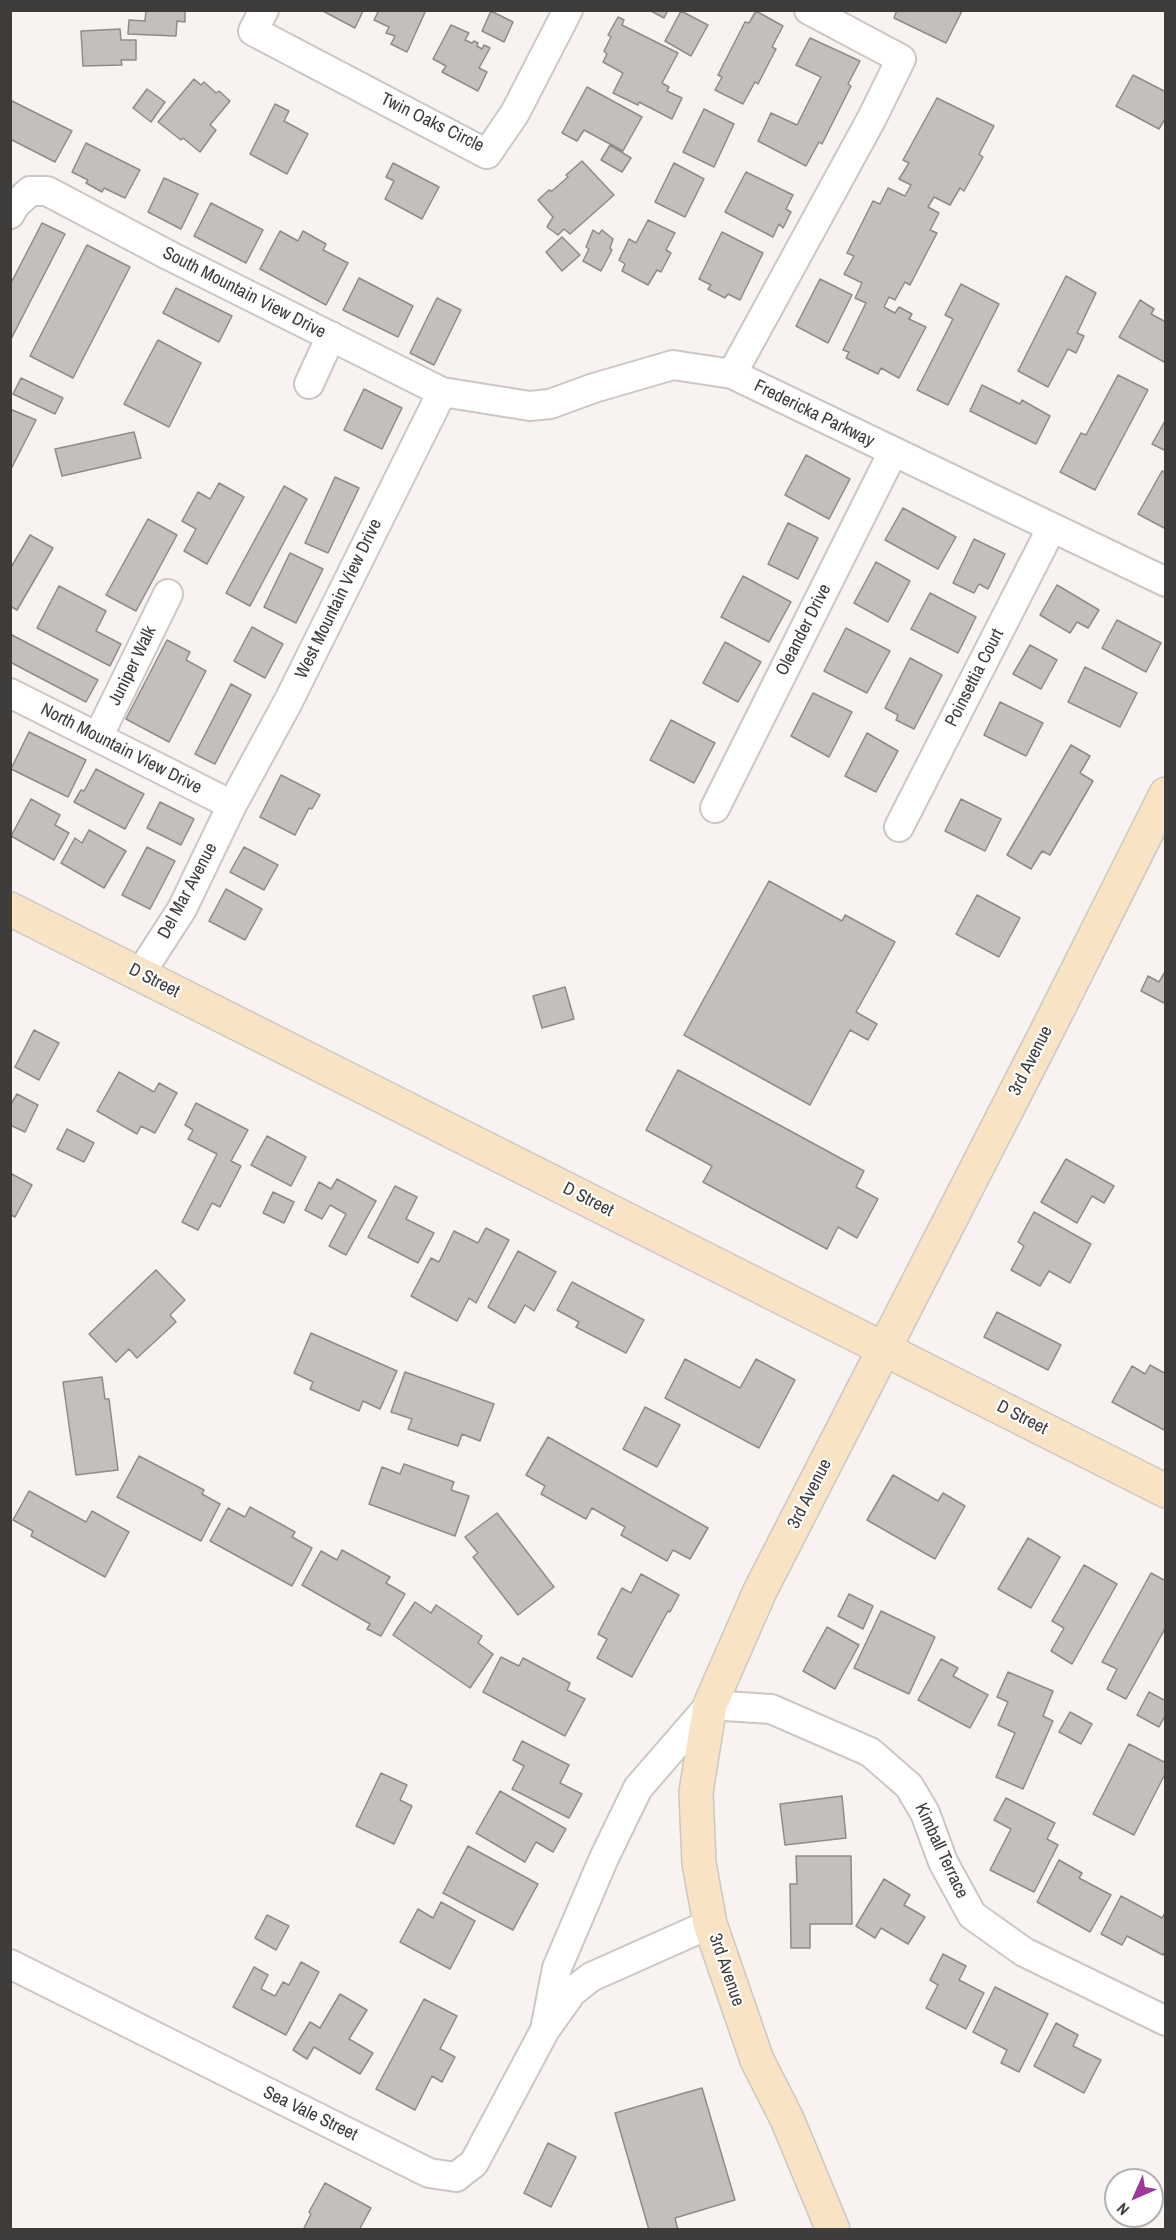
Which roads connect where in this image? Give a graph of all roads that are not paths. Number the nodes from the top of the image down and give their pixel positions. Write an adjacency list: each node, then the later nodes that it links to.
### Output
1 (264, 10): 2 (street, Twin Oaks Circle)
2 (568, 10)
3 (809, 10): 6 (street)
4 (10, 214): 5 (street, South Mountain View Drive)
5 (331, 336): 7 (street); 8 (street, South Mountain View Drive)
6 (732, 374): 8 (street, Fredericka Parkway); 9 (street, Fredericka Parkway)
7 (309, 384)
8 (442, 392): 16 (street, West Mountain View Drive)
9 (893, 452): 10 (street, Fredericka Parkway); 17 (street, Oleander Drive)
10 (1051, 529): 11 (street, Fredericka Parkway); 18 (street, Poinsettia Court)
11 (1166, 582)
12 (168, 594): 14 (street, Juniper Walk)
13 (10, 693): 14 (street, North Mountain View Drive)
14 (98, 737): 16 (street, North Mountain View Drive)
15 (1166, 794): 21 (main road, 3rd Avenue)
16 (232, 805): 20 (street, Del Mar Avenue)
17 (715, 808)
18 (899, 827)
19 (10, 909): 20 (main road, D Street)
20 (140, 974): 21 (main road, D Street)
21 (884, 1348): 22 (main road, D Street); 23 (main road, 3rd Avenue)
22 (1166, 1491)
23 (711, 1705): 24 (main road, 3rd Avenue); 26 (street, Kimball Terrace); 27 (street, Sea Vale Street)
24 (710, 1924): 27 (street, Sea Vale Street); 28 (main road, 3rd Avenue)
25 (10, 1964): 27 (street, Sea Vale Street)
26 (1166, 2021)
27 (545, 2030)
28 (833, 2229)

